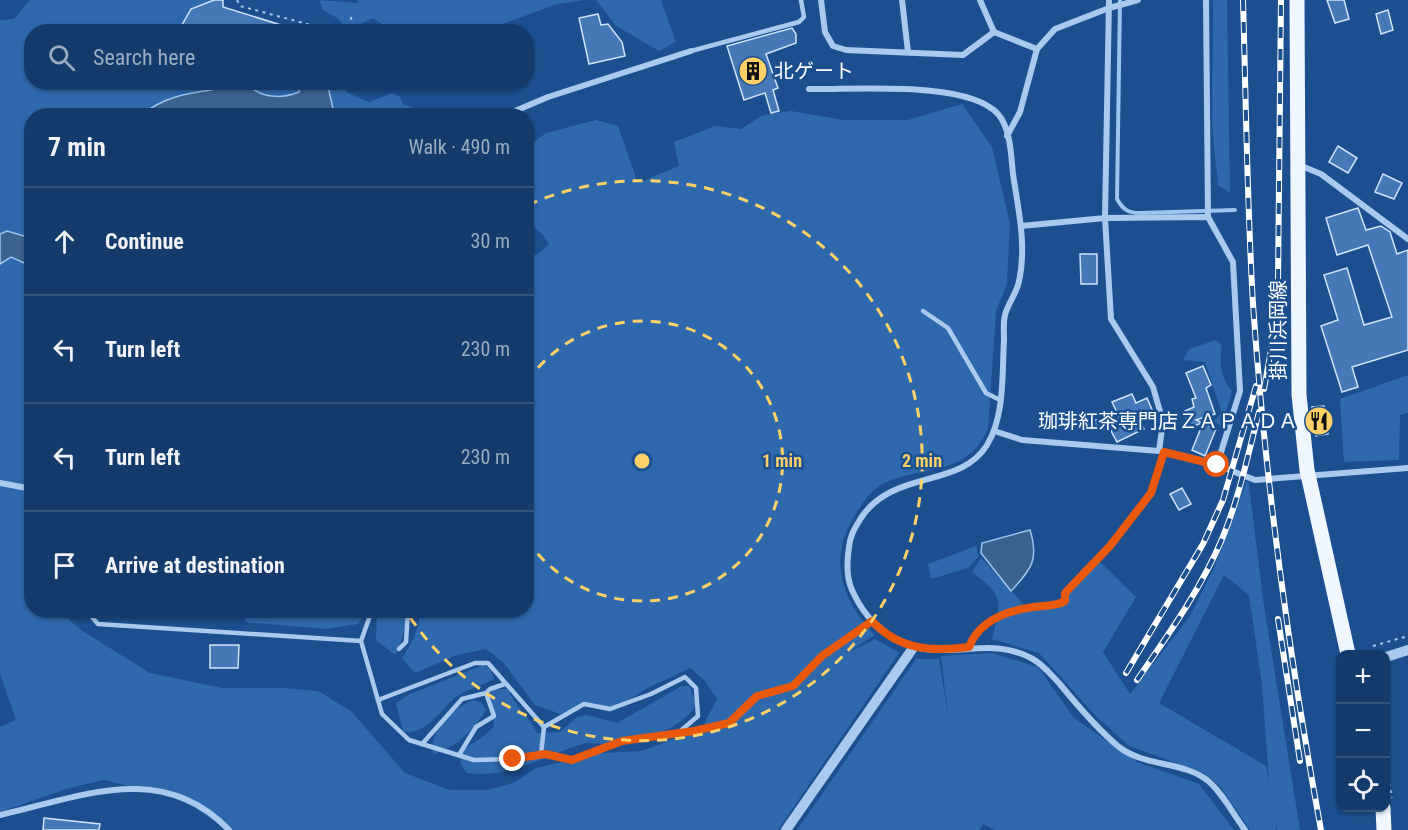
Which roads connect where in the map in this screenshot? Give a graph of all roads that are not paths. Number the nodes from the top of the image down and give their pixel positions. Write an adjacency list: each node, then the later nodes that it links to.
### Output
1 (801, 0): 12 (lane)
2 (821, 0): 13 (street)
3 (902, 0): 13 (street)
4 (980, 0): 10 (street)
5 (1109, 0): 9 (street)
6 (1138, 0): 9 (street)
7 (1206, 0): 18 (street)
8 (1297, 0): 17 (main road, 掛川浜岡線)
9 (1109, 8): 11 (street); 19 (street)
10 (994, 32): 11 (street); 13 (street)
11 (1037, 49): 16 (street)
12 (691, 51): 15 (street)
13 (908, 52)
14 (809, 89): 16 (street)
15 (522, 108)
16 (1008, 136): 20 (street)
17 (1298, 165): 21 (street); 28 (main road, 掛川浜岡線)
18 (1208, 217): 19 (street); 26 (street)
19 (1105, 218): 20 (street); 25 (street)
20 (1021, 226): 23 (street)
21 (1408, 239)
22 (923, 311): 23 (lane)
23 (1000, 400): 24 (street)
24 (994, 431): 25 (street); 34 (street)
25 (1161, 452): 26 (street); 36 (street)
26 (1217, 465): 28 (street)
27 (1408, 468): 28 (street)
28 (1308, 475): 39 (main road, 掛川浜岡線)
29 (0, 483): 30 (street)
30 (24, 488)
31 (93, 618): 35 (lane)
32 (369, 618): 35 (lane)
33 (408, 618): 38 (lane)
34 (872, 621): 37 (street); 46 (lane)
35 (361, 641): 44 (lane)
36 (969, 647): 37 (street); 54 (street)
37 (913, 648): 53 (street)
38 (399, 649)
39 (1347, 650)
40 (1408, 650): 41 (street)
41 (1390, 656)
42 (505, 684): 43 (lane); 44 (lane); 45 (lane)
43 (486, 693): 47 (lane); 49 (lane)
44 (378, 700): 47 (lane)
45 (544, 727): 46 (lane); 48 (lane)
46 (678, 733): 48 (lane)
47 (422, 744): 49 (lane)
48 (541, 754): 49 (lane)
49 (459, 755)
50 (1383, 812): 55 (main road)
51 (0, 815): 52 (street)
52 (229, 830)
53 (786, 830)
54 (1245, 830)
55 (1384, 830)

